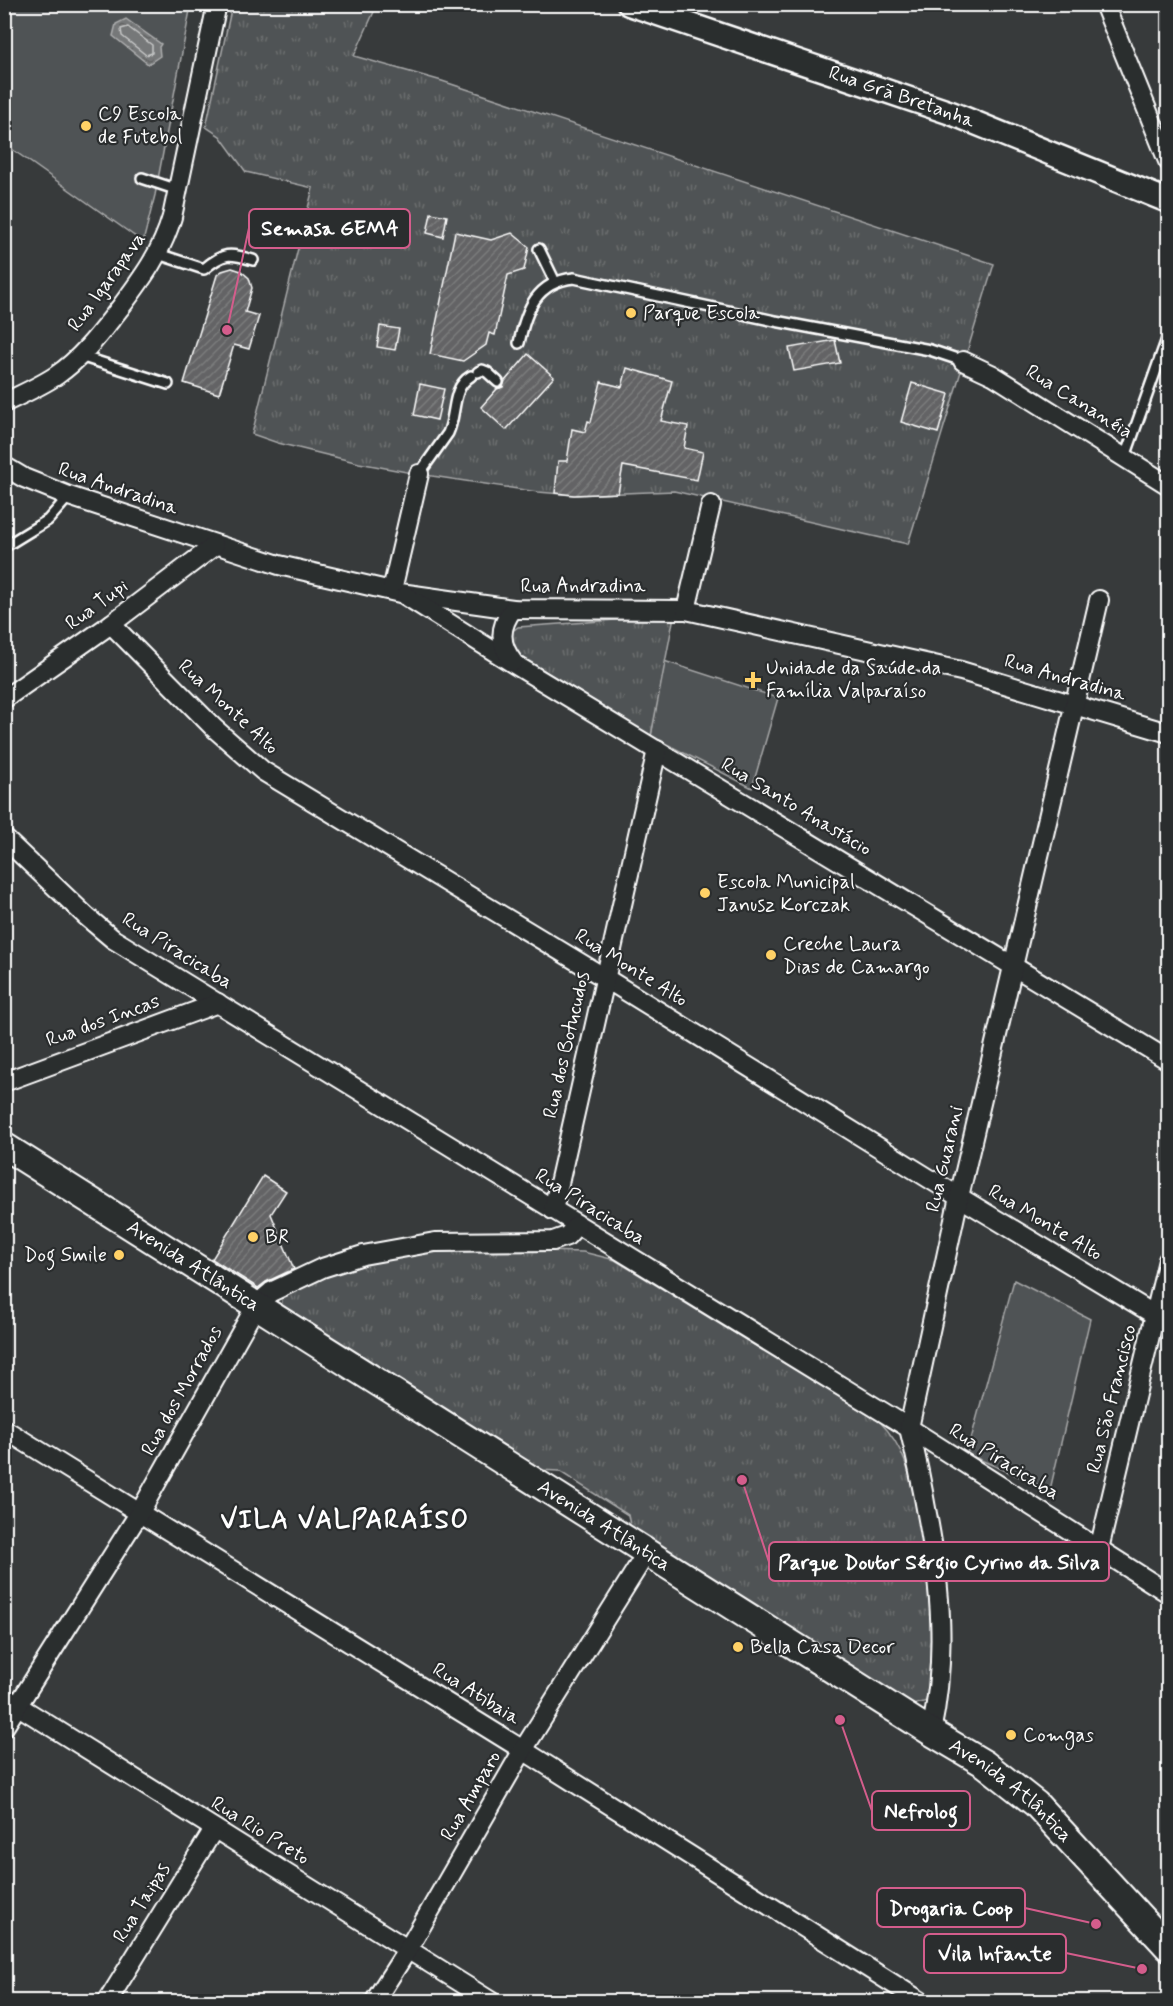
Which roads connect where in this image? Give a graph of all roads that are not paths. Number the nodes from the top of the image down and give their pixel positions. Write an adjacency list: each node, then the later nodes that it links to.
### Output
1 (217, 4): 6 (street, Rua Igarapava)
2 (629, 4): 7 (street, Rua Grã Bretanha)
3 (1104, 4): 4 (street)
4 (1168, 161)
5 (142, 178): 6 (lane)
6 (178, 190): 9 (street, Rua Igarapava)
7 (1168, 201)
8 (539, 249): 11 (lane)
9 (158, 254): 10 (lane); 14 (street, Rua Igarapava)
10 (253, 260)
11 (555, 282): 13 (lane); 15 (lane)
12 (1168, 336): 19 (lane)
13 (519, 343)
14 (80, 356): 17 (lane); 18 (street, Rua Igarapava)
15 (963, 361): 19 (street, Rua Cananéia)
16 (498, 382): 21 (lane)
17 (168, 384)
18 (4, 403)
19 (1125, 457): 22 (street, Rua Cananéia)
20 (4, 466): 23 (street, Rua Andradina)
21 (418, 474): 27 (street)
22 (1168, 485)
23 (69, 496): 25 (street, Rua Andradina); 26 (lane)
24 (711, 505): 30 (street)
25 (214, 546): 27 (street, Rua Andradina); 31 (street, Rua Tupi)
26 (4, 547)
27 (396, 591): 29 (street, Rua Andradina); 32 (street, Rua Santo Anastácio)
28 (1099, 600): 34 (street, Rua Guarani)
29 (513, 609): 30 (street, Rua Andradina); 32 (street)
30 (686, 610): 34 (street, Rua Andradina)
31 (111, 624): 33 (street, Rua Tupi); 39 (street, Rua Monte Alto)
32 (514, 664): 36 (street, Rua Santo Anastácio)
33 (4, 699)
34 (1073, 704): 35 (street, Rua Andradina); 38 (street, Rua Guarani)
35 (1168, 733)
36 (657, 750): 38 (street, Rua Santo Anastácio); 39 (street, Rua dos Botucudos)
37 (4, 838): 40 (street, Rua Piracicaba)
38 (1014, 965): 41 (street, Rua Santo Anastácio); 44 (street, Rua Guarani)
39 (605, 978): 44 (street, Rua Monte Alto); 45 (street, Rua dos Botucudos)
40 (218, 1003): 42 (street, Rua dos Incas); 45 (street, Rua Piracicaba)
41 (1168, 1060)
42 (4, 1082)
43 (4, 1146): 48 (main road, Avenida Atlântica)
44 (959, 1197): 49 (street, Rua Monte Alto); 50 (street, Rua Guarani)
45 (553, 1210): 46 (street, Rua Piracicaba)
46 (578, 1225): 48 (street, Rua dos Morrados); 50 (street, Rua Piracicaba)
47 (1168, 1260): 49 (street, Rua São Francisco)
48 (257, 1304): 52 (street, Rua dos Morrados); 54 (main road, Avenida Atlântica)
49 (1155, 1315): 53 (street, Rua São Francisco)
50 (909, 1428): 53 (street, Rua Piracicaba); 58 (street, Rua Guarani)
51 (4, 1429): 52 (street, Rua Atibaia)
52 (140, 1512): 56 (street, Rua dos Morrados); 59 (street, Rua Atibaia)
53 (1099, 1549): 55 (street, Rua Piracicaba)
54 (647, 1552): 58 (main road, Avenida Atlântica); 59 (street, Rua Amparo)
55 (1168, 1593)
56 (11, 1702): 57 (street, Rua dos Morrados); 60 (street, Rua Rio Preto)
57 (4, 1727)
58 (931, 1732): 61 (main road, Avenida Atlântica)
59 (523, 1750): 62 (street, Rua Amparo); 66 (street, Rua Atibaia)
60 (214, 1829): 62 (street, Rua Rio Preto); 63 (street, Rua Taipas)
61 (1168, 1947)
62 (408, 1949): 64 (street, Rua Amparo); 65 (street, Rua Rio Preto)
63 (107, 2001)
64 (374, 2001)
65 (492, 2001)
66 (922, 2001)

